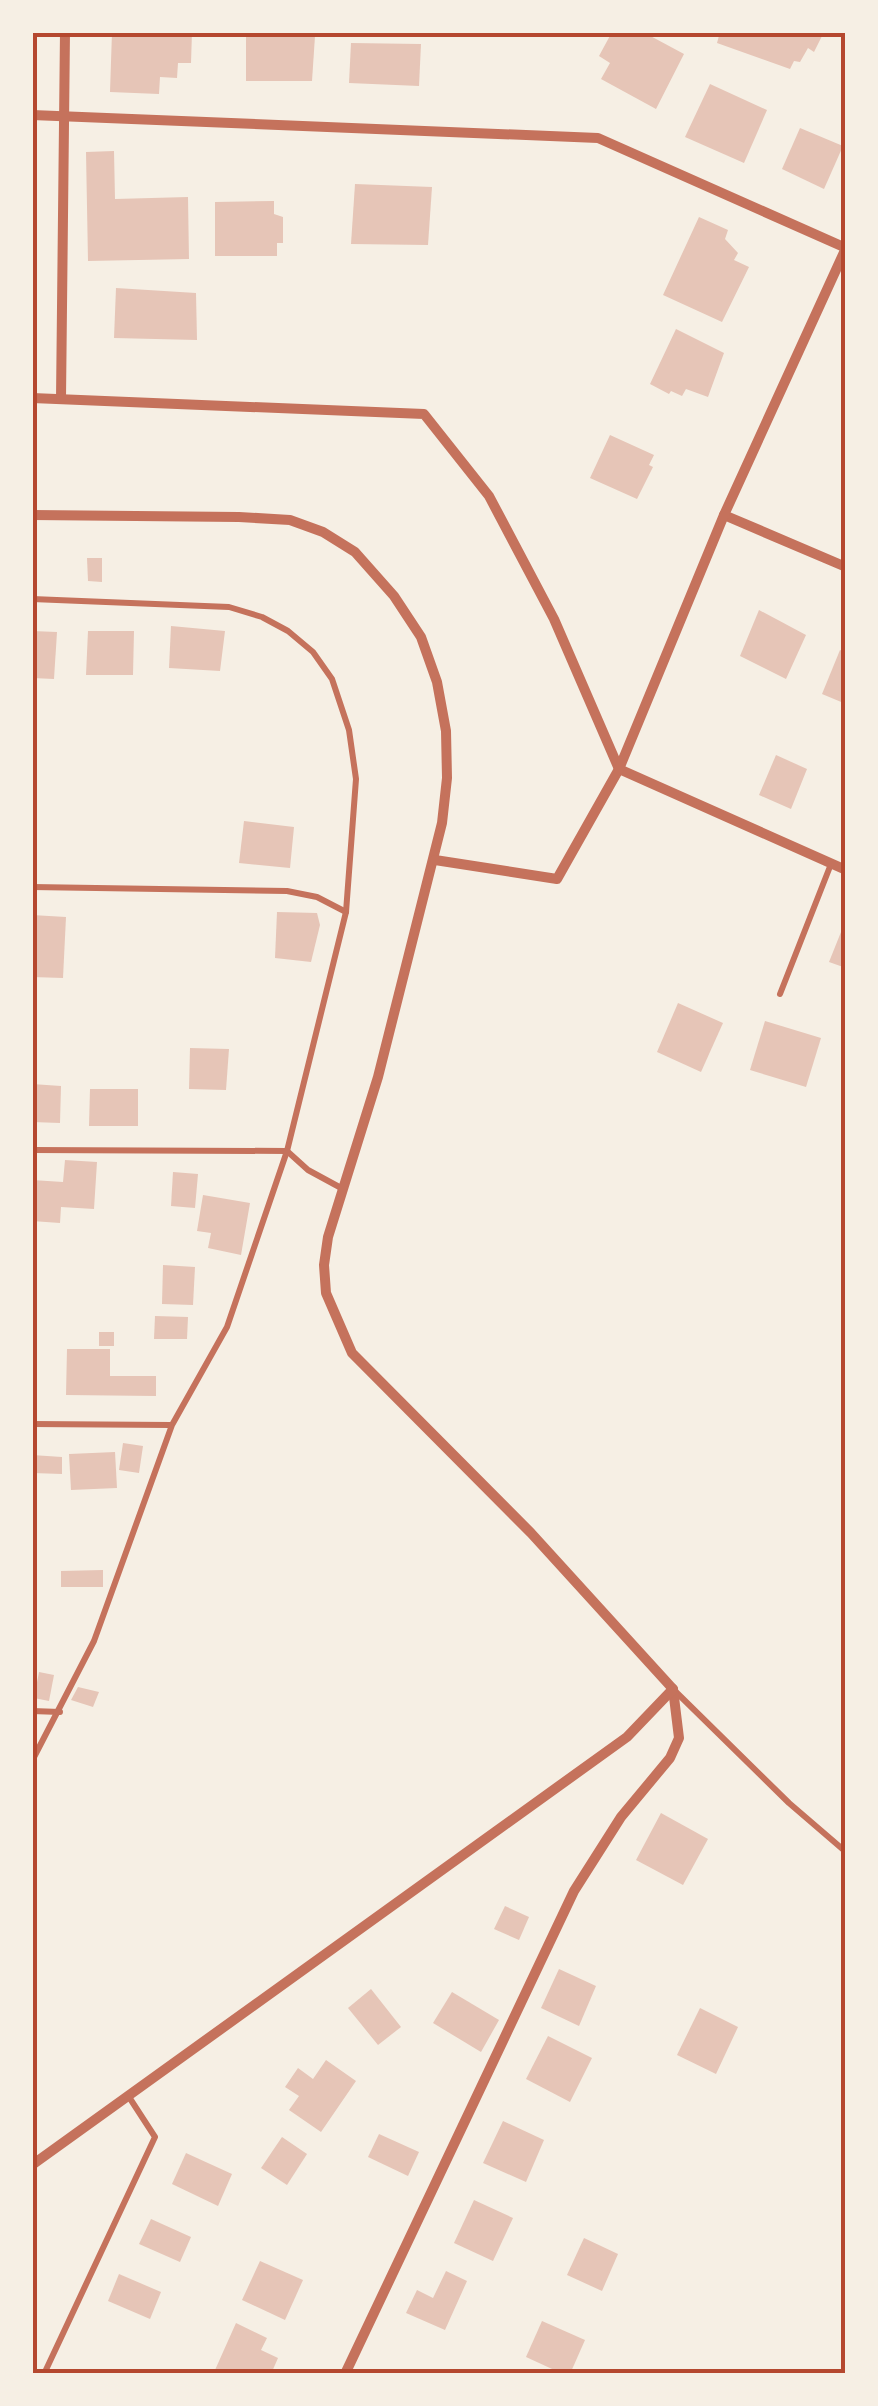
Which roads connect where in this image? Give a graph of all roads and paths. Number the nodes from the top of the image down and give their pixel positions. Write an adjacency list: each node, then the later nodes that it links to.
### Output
1 (66, 32): 3 (street)
2 (32, 116): 3 (street)
3 (62, 116): 4 (street); 6 (street)
4 (846, 248): 8 (street)
5 (32, 398): 6 (street)
6 (61, 398): 11 (street)
7 (32, 515): 12 (street)
8 (724, 515): 9 (street); 11 (street)
9 (846, 567)
10 (32, 599): 16 (lane)
11 (619, 769): 12 (street); 13 (street)
12 (435, 860): 20 (street)
13 (831, 864): 14 (street); 17 (lane)
14 (846, 870)
15 (32, 887): 16 (lane)
16 (346, 912): 19 (lane)
17 (780, 994)
18 (32, 1150): 19 (lane)
19 (287, 1152): 20 (lane); 22 (lane)
20 (343, 1190): 23 (street)
21 (32, 1424): 22 (lane)
22 (172, 1425): 25 (lane)
23 (674, 1689): 27 (lane); 28 (street); 31 (street)
24 (32, 1711): 25 (lane)
25 (60, 1712): 26 (lane)
26 (32, 1760)
27 (846, 1852)
28 (128, 2096): 29 (street); 30 (lane)
29 (32, 2164)
30 (44, 2374)
31 (345, 2374)

